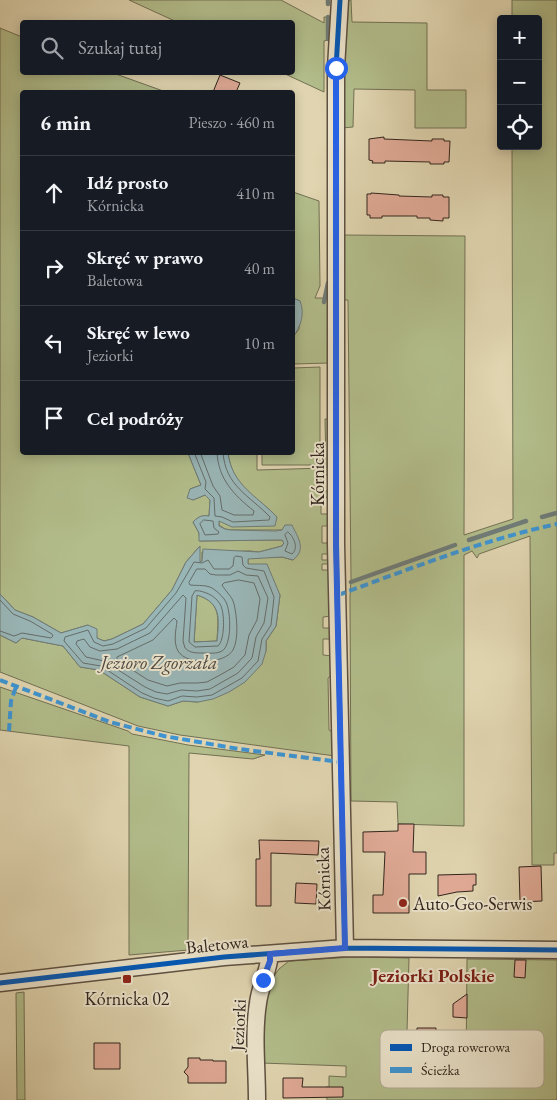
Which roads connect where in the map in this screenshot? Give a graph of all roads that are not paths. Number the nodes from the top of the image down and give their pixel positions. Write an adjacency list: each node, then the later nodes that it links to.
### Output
1 (340, 0): 2 (street, Kórnicka)
2 (345, 948): 3 (street, Baletowa); 4 (street, Baletowa)
3 (557, 950)
4 (270, 954): 5 (street, Baletowa); 6 (street, Jeziorki)
5 (0, 983)
6 (257, 1100)

